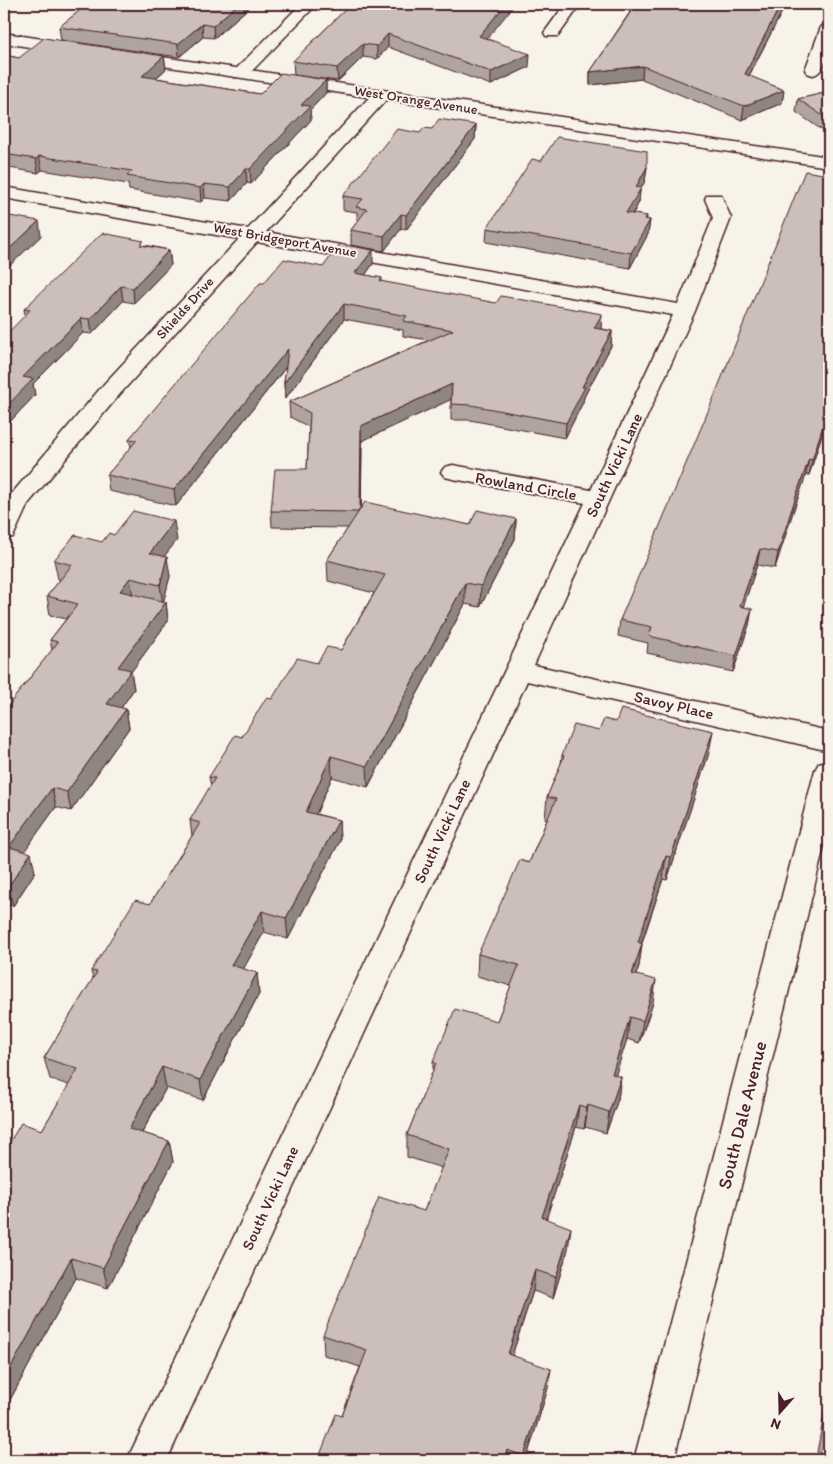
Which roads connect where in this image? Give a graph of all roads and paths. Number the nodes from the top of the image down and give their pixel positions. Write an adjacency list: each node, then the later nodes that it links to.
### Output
1 (309, 4): 9 (street)
2 (573, 4): 4 (street)
3 (829, 28): 8 (street)
4 (552, 33)
5 (4, 38): 6 (street)
6 (92, 52)
7 (112, 54): 9 (street, West Orange Avenue)
8 (812, 70)
9 (240, 74): 10 (street, West Orange Avenue)
10 (381, 95): 11 (street, West Orange Avenue); 14 (street, Shields Drive)
11 (829, 162)
12 (4, 192): 14 (street, West Bridgeport Avenue)
13 (714, 199): 15 (street, South Vicki Lane)
14 (253, 234): 15 (street, West Bridgeport Avenue); 18 (street, Shields Drive)
15 (685, 311): 17 (street, South Vicki Lane)
16 (453, 472): 17 (street, Rowland Circle)
17 (599, 499): 19 (street, South Vicki Lane)
18 (4, 532)
19 (518, 670): 20 (street, Savoy Place); 22 (street, South Vicki Lane)
20 (829, 741)
21 (829, 770): 23 (street, South Dale Avenue)
22 (147, 1460)
23 (654, 1460)

